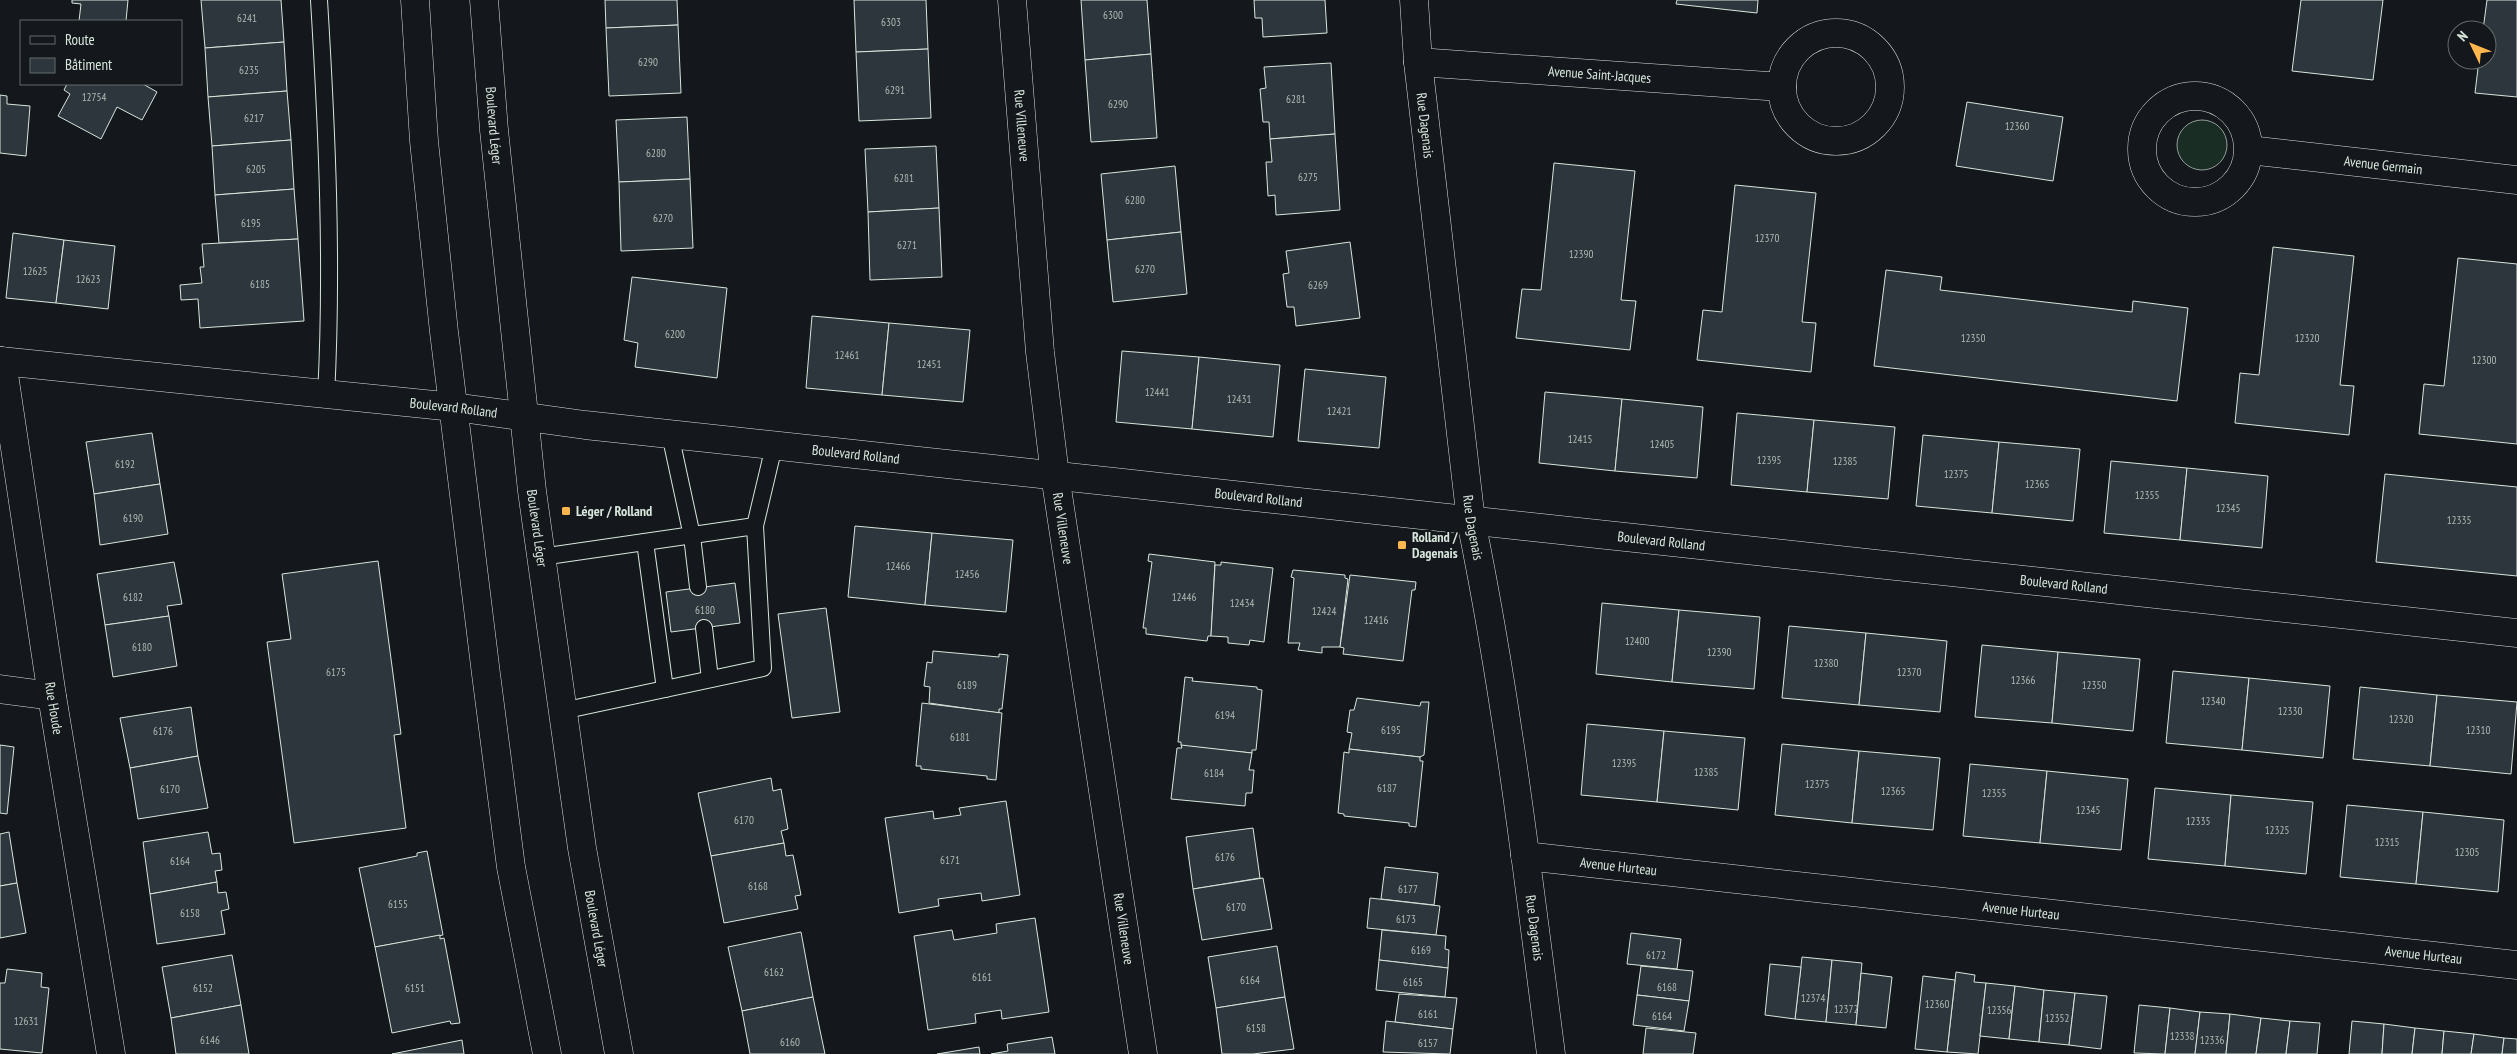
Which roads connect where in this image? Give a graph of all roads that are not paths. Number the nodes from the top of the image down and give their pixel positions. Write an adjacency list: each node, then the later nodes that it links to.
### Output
1 (318, 0): 11 (lane)
2 (415, 0): 12 (street)
3 (484, 0): 13 (street, Boulevard Léger)
4 (1012, 0): 16 (street, Rue Villeneuve)
5 (1414, 0): 6 (street, Rue Dagenais)
6 (1418, 62): 7 (street, Avenue Saint-Jacques); 17 (street, Rue Dagenais)
7 (1782, 87)
8 (2249, 150): 9 (street, Avenue Germain)
9 (2517, 180)
10 (1, 361): 11 (street, Boulevard Rolland); 28 (street, Rue Houde)
11 (326, 396): 12 (street, Boulevard Rolland)
12 (454, 408): 13 (street, Boulevard Rolland); 33 (street)
13 (522, 416): 14 (street, Boulevard Rolland); 21 (street, Boulevard Léger)
14 (670, 434): 15 (street, Boulevard Rolland); 19 (lane)
15 (774, 446): 16 (street, Boulevard Rolland); 18 (lane)
16 (1055, 475): 17 (street, Boulevard Rolland); 35 (street, Rue Villeneuve)
17 (1471, 521): 24 (street, Boulevard Rolland); 30 (street, Rue Dagenais)
18 (755, 526): 19 (lane); 25 (lane)
19 (692, 536): 20 (lane); 22 (lane)
20 (645, 542): 21 (lane); 27 (lane)
21 (541, 556): 29 (street, Boulevard Léger)
22 (698, 587)
23 (704, 628): 25 (lane)
24 (2517, 633)
25 (710, 679): 27 (lane)
26 (0, 689): 28 (street)
27 (665, 689): 29 (lane)
28 (52, 696): 32 (street, Rue Houde)
29 (562, 711): 34 (street, Boulevard Léger)
30 (1525, 856): 31 (street, Avenue Hurteau); 36 (street, Rue Dagenais)
31 (2517, 966)
32 (111, 1054)
33 (547, 1054)
34 (620, 1054)
35 (1143, 1054)
36 (1552, 1054)

